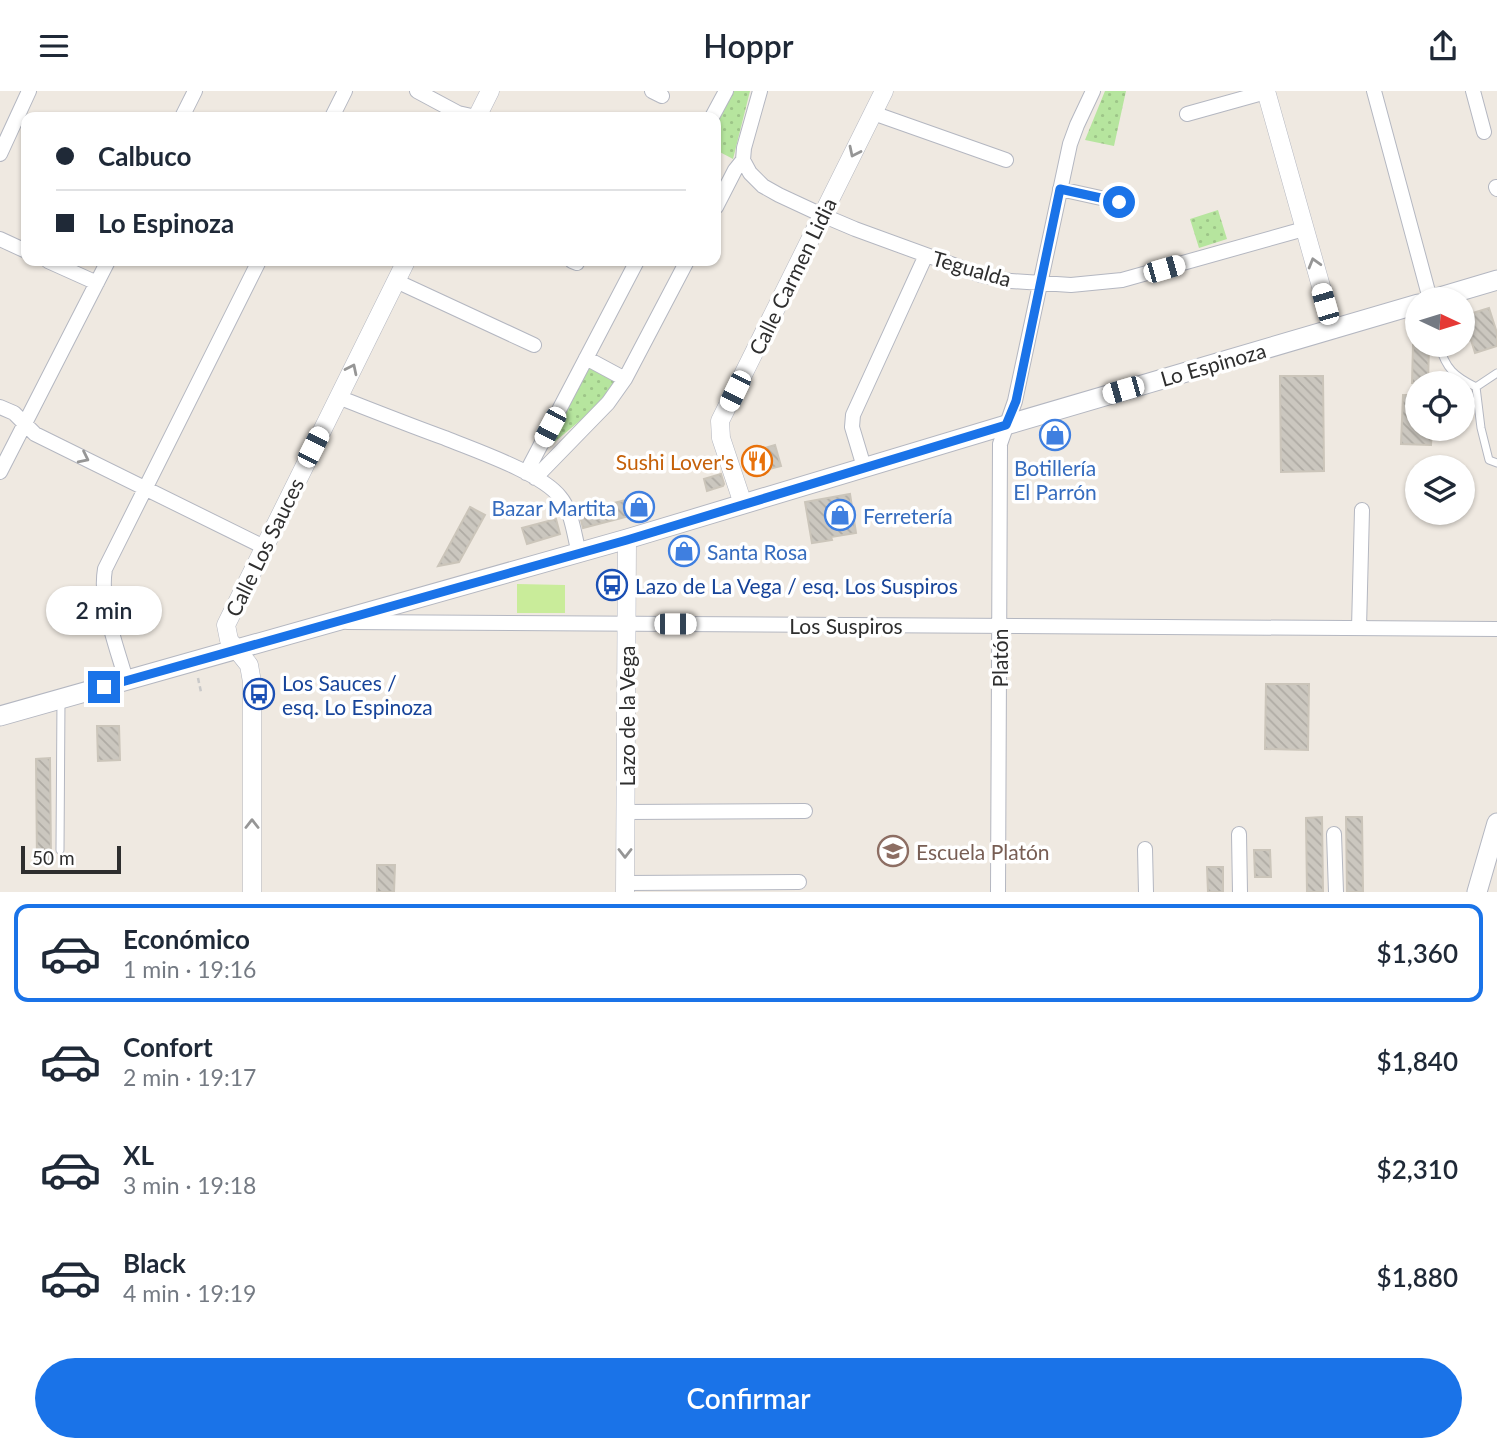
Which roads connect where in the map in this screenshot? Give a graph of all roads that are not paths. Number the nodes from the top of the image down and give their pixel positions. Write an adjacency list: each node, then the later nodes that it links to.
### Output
1 (29, 91): 21 (street)
2 (195, 91): 13 (street)
3 (345, 91): 14 (street)
4 (417, 91): 15 (street)
5 (490, 91): 16 (street)
6 (726, 91): 17 (street)
7 (760, 91): 22 (street)
8 (884, 91): 18 (street, Calle Carmen Lidia)
9 (1093, 91): 24 (street, Platón)
10 (1266, 91): 19 (street); 28 (street)
11 (1374, 91): 42 (street)
12 (1473, 91): 20 (street)
13 (184, 112)
14 (334, 112)
15 (456, 112)
16 (479, 112)
17 (715, 112)
18 (873, 113): 23 (street); 27 (street, Calle Carmen Lidia, one-way to 27)
19 (1186, 114)
20 (1484, 132)
21 (0, 154)
22 (743, 160): 25 (street); 27 (street, Tegualda)
23 (1006, 160)
24 (1060, 189): 26 (street); 41 (street, Platón)
25 (721, 197)
26 (1119, 202)
27 (822, 215): 31 (street, Tegualda); 61 (street, Calle Carmen Lidia)
28 (1304, 229): 41 (street, Tegualda); 45 (street, one-way to 28)
29 (0, 239): 30 (street)
30 (21, 249)
31 (926, 255): 41 (street, Tegualda); 57 (street)
32 (59, 266): 40 (street)
33 (106, 266): 40 (street)
34 (256, 266): 60 (street)
35 (404, 266): 39 (street, Calle Los Sauces)
36 (634, 266): 48 (street)
37 (684, 266): 50 (street)
38 (1497, 280): 43 (main road)
39 (396, 281): 46 (street); 52 (street, Calle Los Sauces, one-way to 39)
40 (97, 283): 54 (street)
41 (1040, 283): 55 (street, Platón)
42 (1428, 287)
43 (1473, 287)
44 (1405, 308): 45 (main road, Lo Espinoza)
45 (1333, 329): 55 (main road, Lo Espinoza)
46 (534, 345)
47 (1442, 357): 51 (lane)
48 (586, 358): 50 (street); 59 (street)
49 (1497, 373): 51 (lane)
50 (625, 379): 59 (street)
51 (1476, 387): 56 (lane)
52 (338, 397): 59 (street); 64 (street, Calle Los Sauces)
53 (0, 407): 54 (street)
54 (25, 424): 58 (street); 60 (street, one-way to 60)
55 (1006, 425): 57 (main road, Lo Espinoza); 68 (street, Platón)
56 (1497, 463)
57 (864, 467): 61 (main road, Lo Espinoza)
58 (0, 472)
59 (531, 476): 65 (street)
60 (145, 488): 64 (street); 72 (street)
61 (743, 503): 63 (main road, Lo Espinoza)
62 (1362, 510): 69 (street)
63 (627, 540): 65 (main road, Lo Espinoza); 67 (street, Lazo de la Vega)
64 (264, 547): 71 (street, Calle Los Sauces)
65 (579, 553): 66 (main road, Lo Espinoza)
66 (332, 622): 67 (street, Los Suspiros); 71 (main road, Lo Espinoza)
67 (626, 624): 68 (street, Los Suspiros); 76 (street, Lazo de la Vega)
68 (999, 626): 69 (street, Los Suspiros); 85 (street, Platón)
69 (1359, 628): 70 (street, Los Suspiros)
70 (1497, 629)
71 (236, 649): 72 (main road, Lo Espinoza); 84 (street, Calle Los Sauces, one-way to 71)
72 (126, 680): 73 (main road, Lo Espinoza)
73 (61, 699): 74 (main road, Lo Espinoza); 81 (lane)
74 (0, 716)
75 (805, 811): 76 (street)
76 (625, 812): 83 (street, Lazo de la Vega, one-way to 83)
77 (1497, 823): 89 (main road)
78 (1239, 834): 87 (street)
79 (1334, 834): 88 (street)
80 (1145, 849): 86 (street)
81 (60, 850)
82 (799, 882): 83 (street)
83 (625, 887)
84 (252, 892)
85 (998, 892)
86 (1146, 892)
87 (1240, 892)
88 (1336, 892)
89 (1477, 892)

